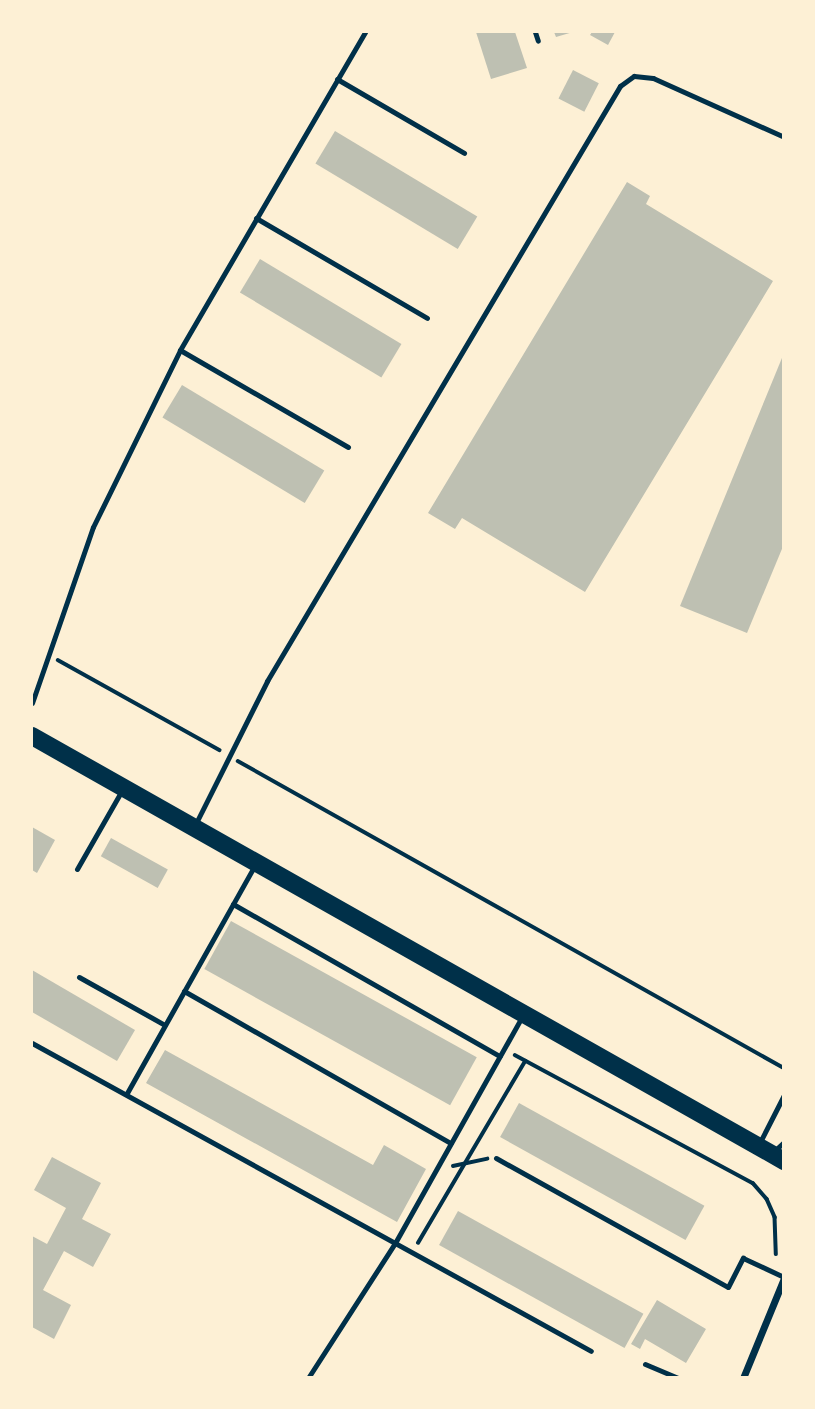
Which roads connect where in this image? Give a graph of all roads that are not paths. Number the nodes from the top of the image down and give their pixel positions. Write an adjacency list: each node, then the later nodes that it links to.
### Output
1 (365, 32): 4 (lane)
2 (535, 32): 3 (lane)
3 (538, 41)
4 (337, 79): 6 (lane); 7 (lane)
5 (783, 137): 14 (lane)
6 (464, 153)
7 (256, 218): 8 (lane); 9 (lane)
8 (427, 318)
9 (180, 350): 10 (lane); 11 (lane)
10 (348, 447)
11 (32, 703)
12 (32, 736): 13 (main road)
13 (123, 789): 14 (main road); 16 (lane)
14 (192, 829): 15 (main road)
15 (256, 864): 17 (lane); 20 (main road)
16 (77, 869)
17 (233, 904): 19 (lane); 23 (lane)
18 (79, 977): 21 (lane)
19 (184, 991): 21 (lane); 26 (lane)
20 (522, 1017): 23 (lane); 27 (main road)
21 (165, 1025): 24 (lane)
22 (32, 1043): 24 (lane)
23 (500, 1056): 26 (lane)
24 (127, 1093): 29 (lane)
25 (783, 1095): 27 (lane)
26 (452, 1143): 29 (lane)
27 (774, 1151)
28 (496, 1158): 30 (lane)
29 (395, 1243): 31 (lane); 33 (lane)
30 (783, 1278): 35 (street)
31 (591, 1351)
32 (645, 1364): 34 (lane)
33 (308, 1377)
34 (678, 1377)
35 (743, 1377)

